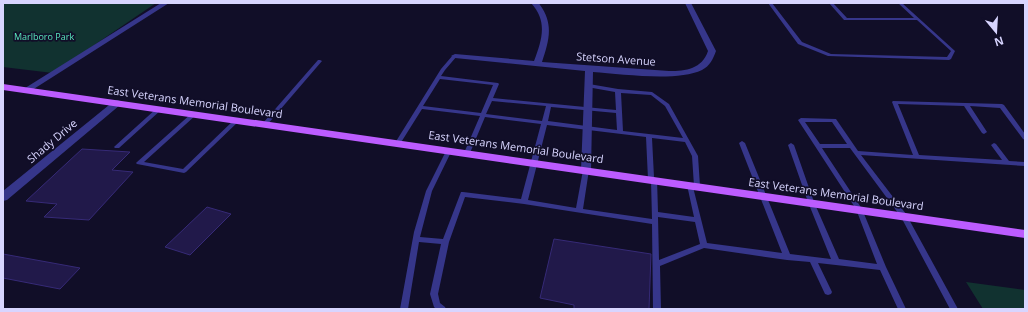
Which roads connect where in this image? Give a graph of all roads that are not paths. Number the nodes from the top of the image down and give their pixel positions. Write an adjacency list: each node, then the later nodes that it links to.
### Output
1 (166, 3): 15 (street)
2 (534, 3): 10 (street)
3 (688, 3): 11 (street, Stetson Avenue)
4 (770, 3): 7 (lane)
5 (831, 3): 7 (lane)
6 (900, 3): 7 (lane)
7 (918, 19)
8 (455, 56): 10 (street, Stetson Avenue); 12 (lane)
9 (320, 61): 29 (lane)
10 (536, 64): 11 (street, Stetson Avenue)
11 (589, 69): 14 (street)
12 (438, 77): 17 (lane); 21 (lane)
13 (3, 86): 15 (main road, East Veterans Memorial Boulevard)
14 (589, 86): 16 (lane); 23 (street)
15 (26, 90): 18 (main road, East Veterans Memorial Boulevard)
16 (618, 91): 24 (lane); 35 (lane)
17 (490, 99): 19 (lane); 26 (lane)
18 (117, 103): 22 (main road, East Veterans Memorial Boulevard); 54 (street, Shady Drive)
19 (549, 105): 23 (lane); 28 (lane)
20 (966, 105): 32 (lane); 34 (lane); 46 (lane)
21 (420, 107): 26 (lane); 36 (lane)
22 (159, 109): 25 (main road, East Veterans Memorial Boulevard); 42 (lane)
23 (588, 110): 24 (lane); 30 (street)
24 (619, 112): 31 (lane)
25 (194, 114): 27 (main road, East Veterans Memorial Boulevard); 27 (lane)
26 (483, 115): 28 (lane); 44 (lane)
27 (237, 120): 29 (main road, East Veterans Memorial Boulevard)
28 (545, 122): 30 (lane); 47 (lane)
29 (266, 124): 36 (main road, East Veterans Memorial Boulevard)
30 (588, 128): 31 (lane); 50 (street)
31 (620, 132): 33 (lane)
32 (984, 132)
33 (649, 136): 35 (lane); 51 (lane)
34 (1025, 138)
35 (687, 140): 52 (lane)
36 (398, 143): 43 (main road, East Veterans Memorial Boulevard)
37 (742, 143): 53 (lane)
38 (791, 145): 56 (lane)
39 (994, 145): 48 (lane)
40 (818, 146): 41 (lane); 41 (lane); 57 (lane)
41 (851, 146): 45 (lane)
42 (118, 147)
43 (449, 150): 44 (main road, East Veterans Memorial Boulevard); 63 (lane)
44 (467, 152): 47 (main road, East Veterans Memorial Boulevard)
45 (856, 153): 46 (lane); 59 (lane)
46 (917, 157): 48 (lane)
47 (534, 162): 50 (main road, East Veterans Memorial Boulevard); 55 (lane)
48 (1007, 163): 49 (lane)
49 (1025, 164)
50 (586, 170): 51 (main road, East Veterans Memorial Boulevard); 58 (lane)
51 (653, 179): 52 (main road, East Veterans Memorial Boulevard); 60 (lane)
52 (694, 185): 53 (main road, East Veterans Memorial Boulevard); 61 (lane)
53 (763, 195): 56 (main road, East Veterans Memorial Boulevard); 66 (lane)
54 (3, 198)
55 (524, 202): 58 (lane); 64 (lane)
56 (811, 202): 57 (main road, East Veterans Memorial Boulevard); 68 (lane)
57 (859, 209): 59 (main road, East Veterans Memorial Boulevard); 70 (lane)
58 (579, 211): 60 (lane)
59 (904, 216): 62 (main road, East Veterans Memorial Boulevard); 76 (lane)
60 (655, 218): 61 (lane); 69 (lane)
61 (698, 220): 65 (lane)
62 (1025, 234)
63 (416, 239): 64 (lane); 72 (lane)
64 (445, 242): 73 (lane)
65 (704, 245): 66 (lane); 69 (lane)
66 (787, 257): 67 (lane)
67 (813, 260): 68 (lane); 71 (lane)
68 (836, 262): 70 (lane)
69 (656, 264): 74 (lane)
70 (882, 267): 75 (lane)
71 (828, 292)
72 (404, 309)
73 (442, 309)
74 (657, 309)
75 (902, 309)
76 (954, 309)

